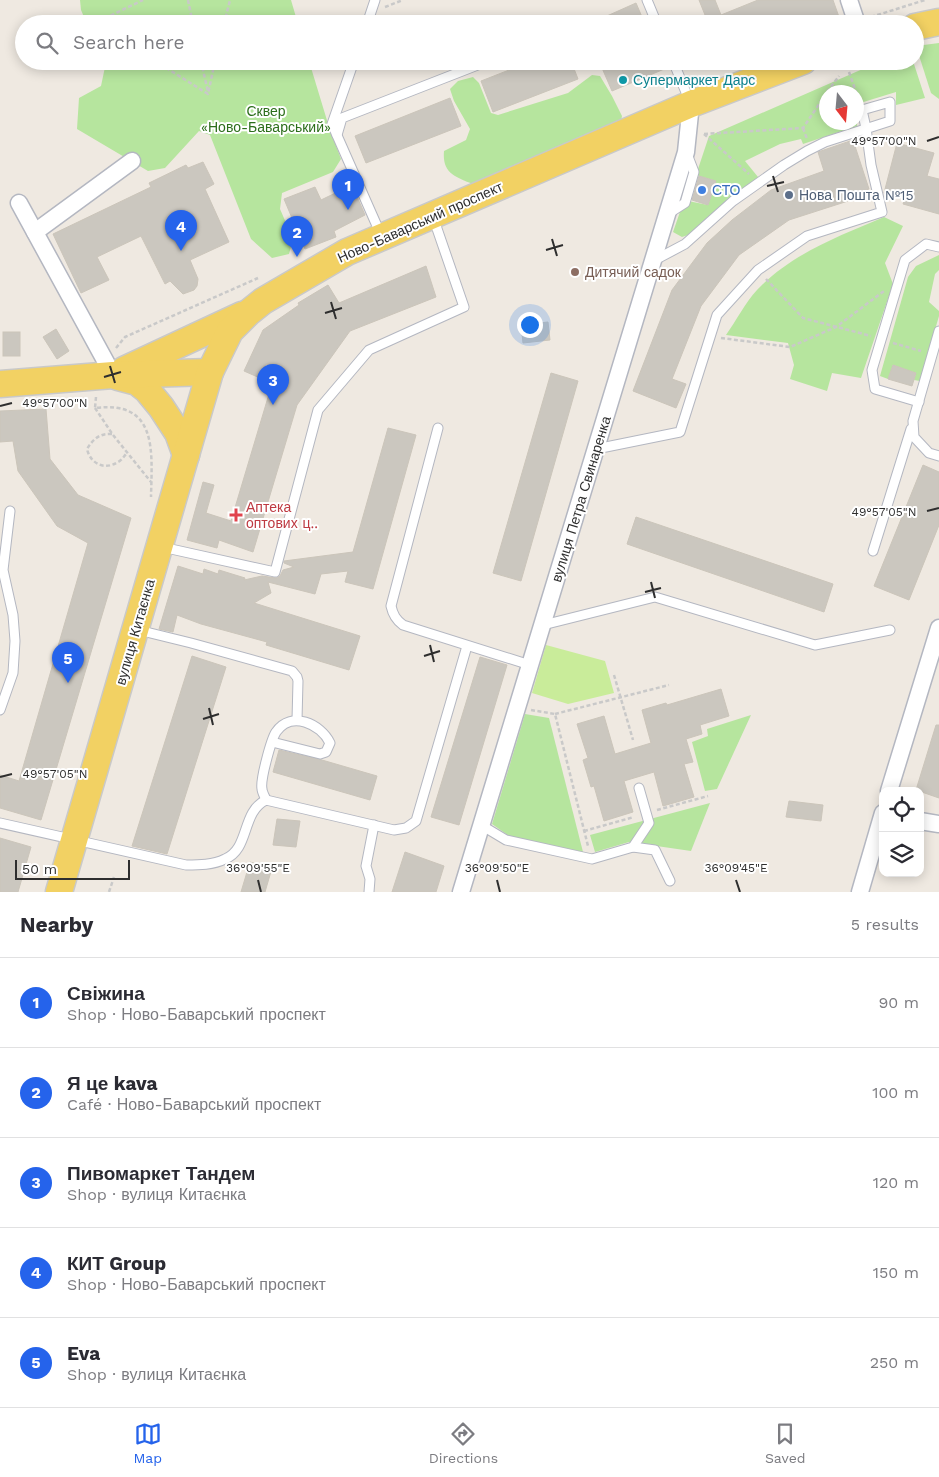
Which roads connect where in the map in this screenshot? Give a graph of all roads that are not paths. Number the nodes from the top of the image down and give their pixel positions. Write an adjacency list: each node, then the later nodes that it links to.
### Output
1 (375, 0): 4 (lane)
2 (647, 0): 5 (lane)
3 (849, 0): 6 (street)
4 (370, 15)
5 (653, 15)
6 (854, 15)
7 (939, 22): 8 (main road)
8 (924, 25)
9 (351, 70): 14 (lane)
10 (465, 70): 14 (lane)
11 (677, 70): 13 (lane)
12 (780, 70): 13 (main road, Ново-Баварський проспект)
13 (692, 104): 17 (main road, Ново-Баварський проспект); 21 (street, вулиця Петра Свинаренка)
14 (337, 135): 19 (lane)
15 (132, 161): 18 (street)
16 (19, 203): 18 (street)
17 (432, 216): 19 (main road, Ново-Баварський проспект); 34 (lane)
18 (35, 232): 25 (street)
19 (382, 238): 22 (main road, Ново-Баварський проспект)
20 (939, 247): 27 (lane)
21 (653, 261): 30 (street, вулиця Петра Свинаренка); 30 (lane)
22 (248, 312): 24 (main road, Ново-Баварський проспект); 25 (main road)
23 (939, 331): 27 (lane)
24 (210, 372): 25 (main road); 31 (main road, вулиця Китаєнка)
25 (105, 375): 26 (main road); 31 (main road)
26 (0, 384)
27 (919, 402): 28 (lane)
28 (913, 422): 32 (lane); 35 (lane)
29 (438, 428): 40 (lane)
30 (596, 449): 36 (street, вулиця Петра Свинаренка)
31 (186, 456): 34 (main road, вулиця Китаєнка)
32 (939, 456)
33 (10, 512): 42 (lane)
34 (159, 546): 38 (main road, вулиця Китаєнка)
35 (873, 551)
36 (542, 625): 39 (lane); 41 (street, вулиця Петра Свинаренка)
37 (939, 628): 45 (street)
38 (135, 630): 43 (lane); 54 (main road, вулиця Китаєнка)
39 (890, 630)
40 (467, 646): 41 (lane); 51 (lane)
41 (530, 665): 52 (street, вулиця Петра Свинаренка)
42 (0, 710)
43 (297, 720): 44 (lane); 44 (lane)
44 (272, 742): 47 (lane)
45 (890, 787)
46 (639, 788): 55 (lane)
47 (266, 800): 51 (lane); 54 (lane)
48 (924, 822): 50 (street)
49 (0, 823): 54 (lane)
50 (939, 824)
51 (374, 825): 58 (lane)
52 (481, 825): 55 (lane); 59 (street, вулиця Петра Свинаренка)
53 (879, 826): 60 (street)
54 (74, 841): 57 (main road, вулиця Китаєнка)
55 (633, 847): 56 (lane)
56 (670, 881)
57 (59, 892)
58 (369, 892)
59 (461, 892)
60 (860, 892)

